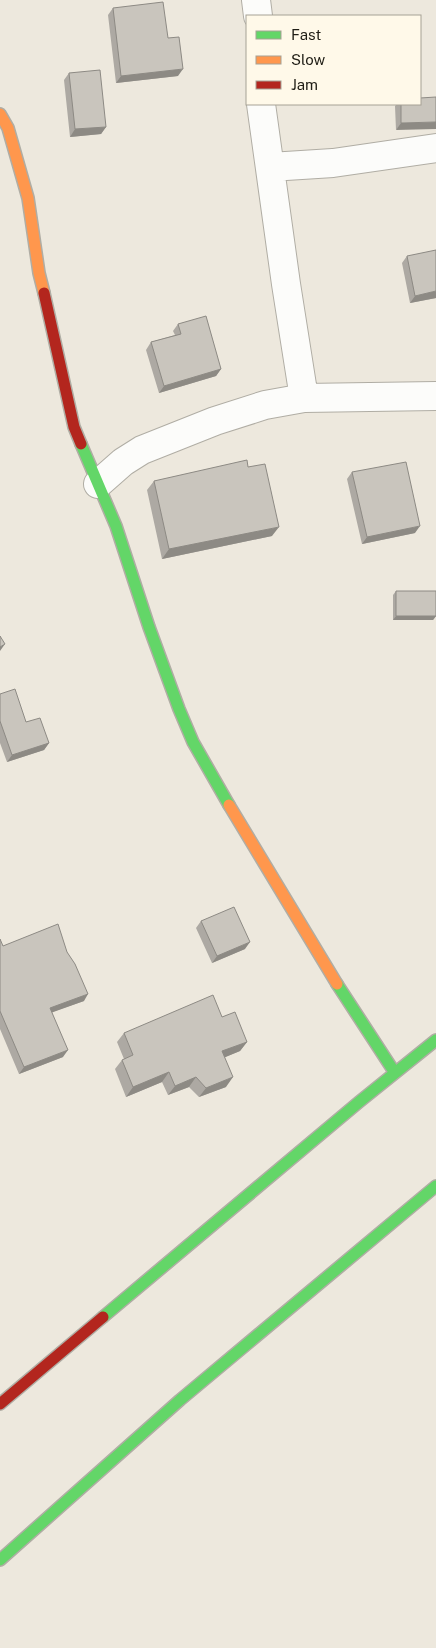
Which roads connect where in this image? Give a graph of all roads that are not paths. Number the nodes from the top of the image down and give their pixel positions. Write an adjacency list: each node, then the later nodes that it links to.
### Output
1 (256, 0): 2 (street)
2 (258, 15)
3 (262, 105): 6 (street)
4 (0, 114): 9 (street)
5 (436, 148): 6 (street)
6 (270, 167): 8 (street)
7 (436, 396): 8 (street)
8 (304, 398): 9 (street)
9 (98, 484): 11 (street)
10 (436, 1040): 11 (street)
11 (395, 1073): 13 (street)
12 (436, 1186): 14 (street)
13 (0, 1404)
14 (0, 1560)

